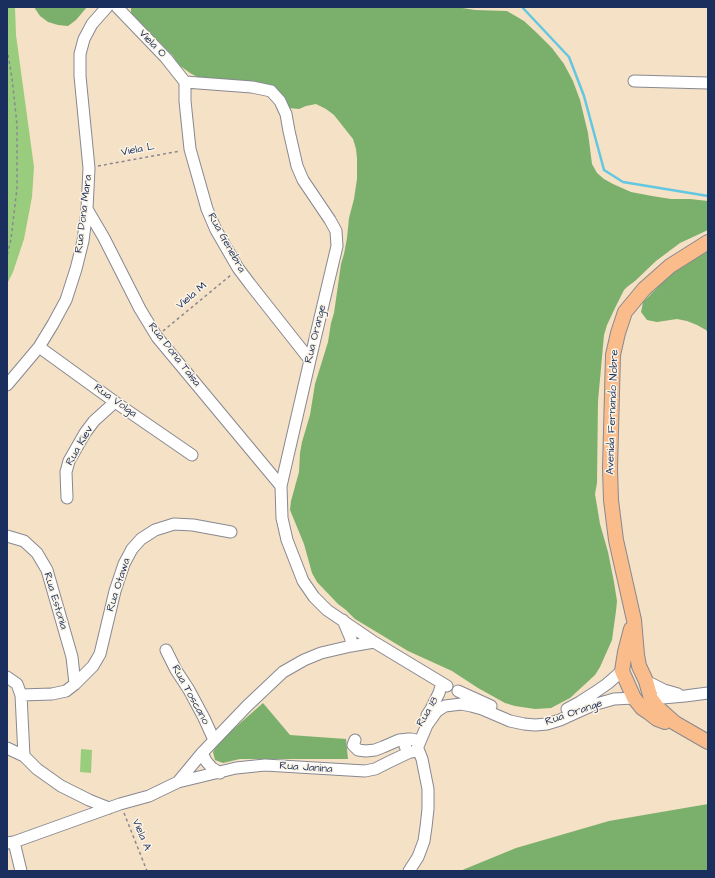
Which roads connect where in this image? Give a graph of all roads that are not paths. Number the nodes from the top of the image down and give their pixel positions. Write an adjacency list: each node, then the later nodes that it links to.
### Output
1 (107, 7): 6 (street, Rua Dona Mara)
2 (117, 7): 4 (street, Viela O)
3 (634, 81): 5 (street)
4 (185, 82): 9 (street, Rua Genebra); 9 (street, Rua Orange)
5 (708, 83)
6 (87, 209): 8 (street, Rua Dona Mara); 13 (street, Rua Dona Taísa)
7 (708, 242): 18 (main road, Avenida Fernando Nobre)
8 (39, 347): 10 (street, Rua Dona Mara); 11 (street, Rua Volga)
9 (310, 360): 13 (street, Rua Orange)
10 (7, 385)
11 (114, 402): 12 (street, Rua Volga); 14 (street, Rua Kiev)
12 (192, 455)
13 (281, 486): 17 (street, Rua Orange)
14 (67, 498)
15 (232, 532): 25 (street, Rua Otawa)
16 (7, 536): 25 (street, Rua Estonia)
17 (342, 620): 19 (street, Rua Orange); 20 (street)
18 (634, 620): 22 (main road, Avenida Fernando Nobre); 23 (main road, Avenida Fernando Nobre)
19 (374, 642): 20 (street); 37 (street, Rua 18)
20 (351, 646): 34 (street)
21 (166, 650): 34 (street, Rua Toscano)
22 (622, 671): 23 (main road); 26 (street, Rua Orange); 30 (main road)
23 (643, 674): 29 (street); 30 (main road); 31 (main road, Avenida Fernando Nobre)
24 (7, 677): 28 (street)
25 (75, 684): 28 (street, Rua Otawa)
26 (458, 691)
27 (708, 693): 29 (street)
28 (21, 695): 40 (street)
29 (685, 696): 31 (street)
30 (634, 698): 31 (main road); 32 (street, Rua Orange); 33 (main road)
31 (651, 699): 33 (main road, Avenida Fernando Nobre)
32 (445, 706): 37 (street, Rua 18)
33 (675, 724): 36 (main road)
34 (214, 740): 39 (street)
35 (355, 740): 37 (street)
36 (708, 742)
37 (412, 746): 41 (street, Rua Janina); 46 (street)
38 (7, 748): 40 (street)
39 (202, 752): 41 (street); 42 (street)
40 (24, 756): 43 (street)
41 (220, 773): 42 (street, Rua Janina)
42 (178, 782): 43 (street)
43 (109, 808): 44 (street)
44 (10, 843): 45 (street)
45 (22, 871)
46 (409, 871)

